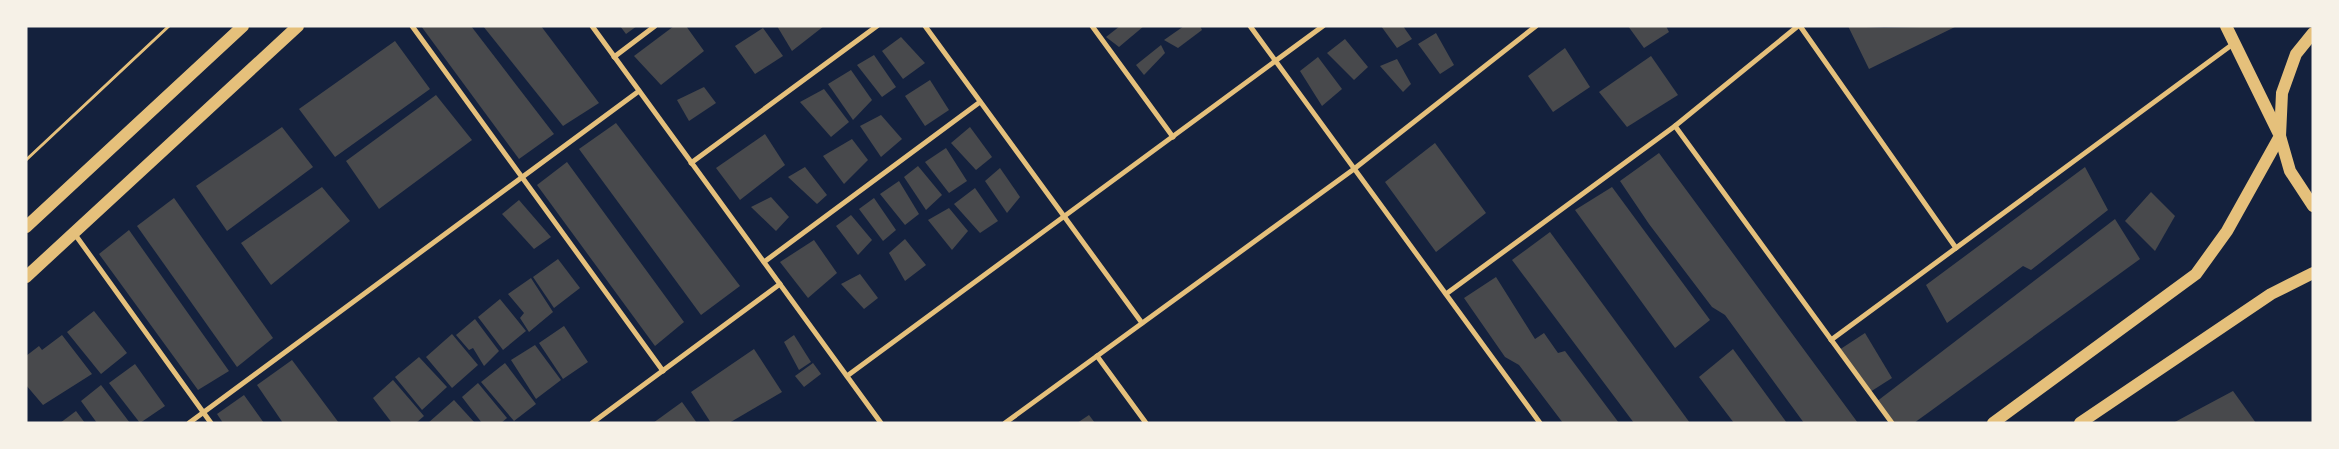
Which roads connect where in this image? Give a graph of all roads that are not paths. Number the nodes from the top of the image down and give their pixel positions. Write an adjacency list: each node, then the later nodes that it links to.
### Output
1 (243, 26): 28 (main road)
2 (298, 26): 29 (main road)
3 (412, 26): 25 (street)
4 (592, 26): 16 (street)
5 (656, 26): 16 (street)
6 (877, 26): 23 (street)
7 (925, 26): 19 (street)
8 (1092, 26): 22 (street)
9 (1250, 26): 17 (street)
10 (1323, 26): 17 (street)
11 (1536, 26): 24 (street)
12 (1799, 26): 20 (street); 30 (street)
13 (2226, 26): 15 (main road)
14 (2313, 33): 21 (main road)
15 (2235, 43): 21 (main road); 30 (street)
16 (614, 57): 18 (street)
17 (1275, 61): 22 (street); 24 (street)
18 (639, 91): 23 (street); 25 (street)
19 (980, 102): 27 (street); 31 (street)
20 (1675, 126): 35 (street); 37 (street)
21 (2280, 136): 26 (main road); 50 (main road)
22 (1173, 137): 27 (street)
23 (692, 163): 31 (street)
24 (1354, 169): 35 (street); 36 (street)
25 (522, 178): 39 (street); 41 (street)
26 (2313, 206)
27 (1064, 217): 36 (street); 40 (street)
28 (26, 226)
29 (74, 233): 33 (main road); 41 (street)
30 (1956, 248): 37 (street)
31 (764, 262): 34 (street)
32 (2313, 273): 51 (main road)
33 (26, 277)
34 (780, 284): 39 (street); 40 (street)
35 (1446, 294): 48 (street)
36 (1142, 323): 38 (street)
37 (1831, 340): 49 (street)
38 (1097, 356): 46 (street); 47 (street)
39 (663, 371): 42 (street)
40 (847, 376): 45 (street)
41 (203, 412): 43 (street); 44 (street)
42 (593, 422)
43 (189, 423)
44 (211, 423)
45 (882, 423)
46 (1005, 423)
47 (1146, 423)
48 (1540, 423)
49 (1892, 423)
50 (1993, 423)
51 (2080, 423)

